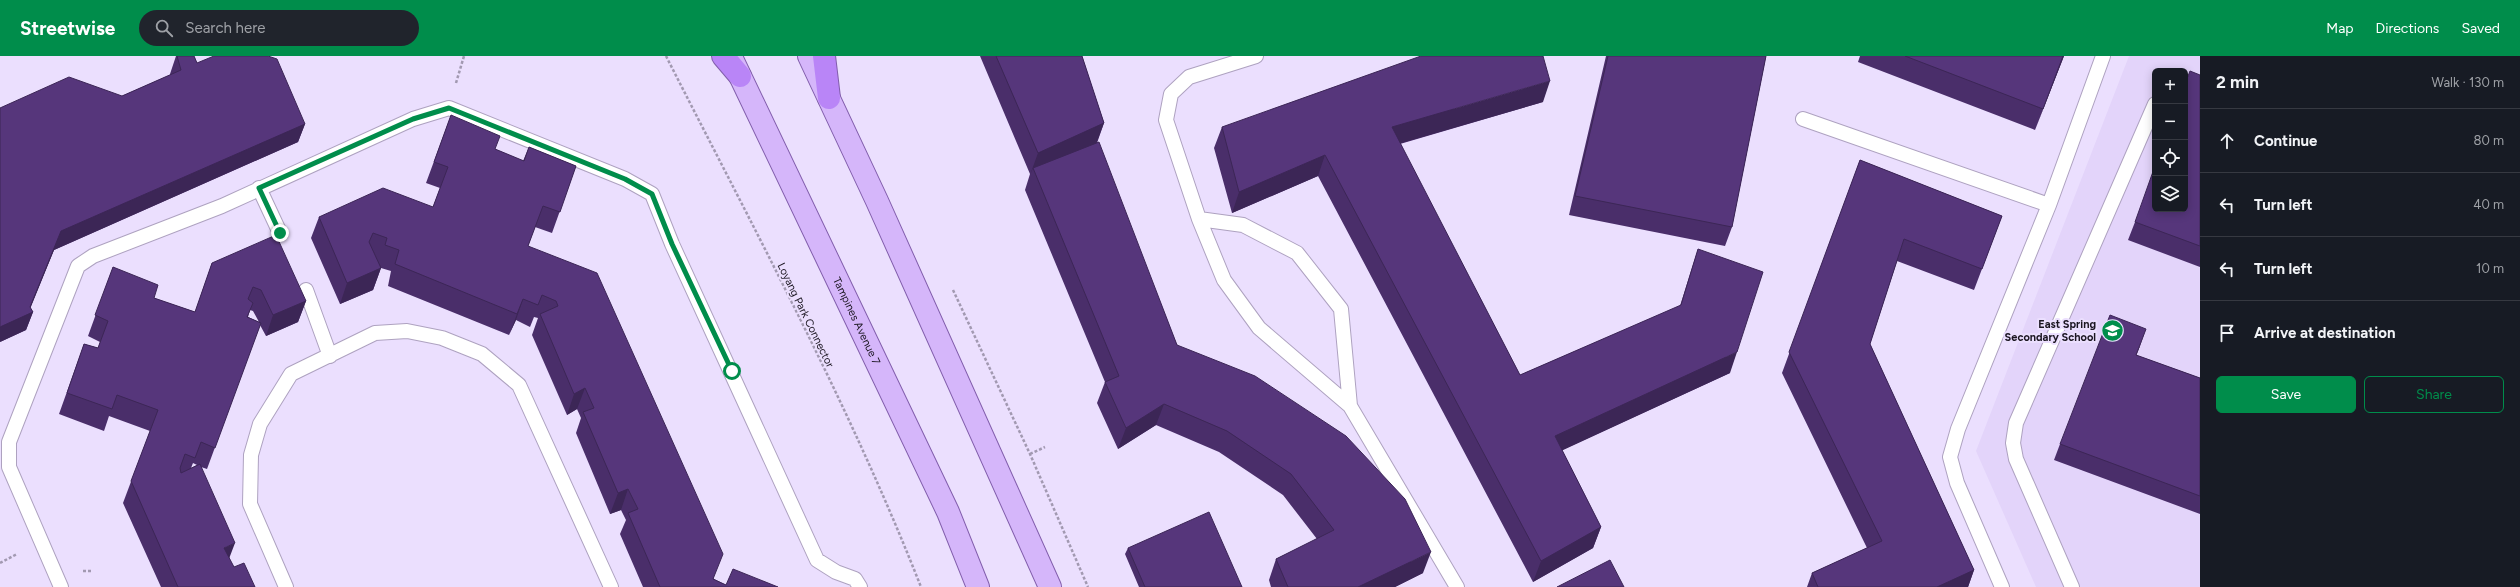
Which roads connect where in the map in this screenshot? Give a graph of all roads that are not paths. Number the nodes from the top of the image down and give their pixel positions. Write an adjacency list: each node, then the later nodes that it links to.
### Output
1 (723, 56): 7 (highway)
2 (730, 56): 7 (main road, Tampines Avenue 7)
3 (809, 56): 8 (main road)
4 (824, 56): 8 (highway)
5 (1256, 56): 13 (lane)
6 (2103, 56): 12 (lane)
7 (740, 76): 22 (main road, Tampines Avenue 7)
8 (829, 98): 23 (main road)
9 (2152, 111): 26 (lane)
10 (1803, 119): 12 (lane)
11 (259, 188): 14 (lane); 18 (lane); 21 (lane)
12 (2049, 205): 25 (lane)
13 (1199, 219): 17 (lane); 17 (lane)
14 (280, 233)
15 (306, 290): 16 (lane)
16 (330, 356): 19 (lane); 20 (lane)
17 (1350, 406): 24 (lane)
18 (61, 587)
19 (286, 587)
20 (611, 587)
21 (860, 587)
22 (978, 587)
23 (1050, 587)
24 (1457, 587)
25 (2002, 587)
26 (2072, 587)

